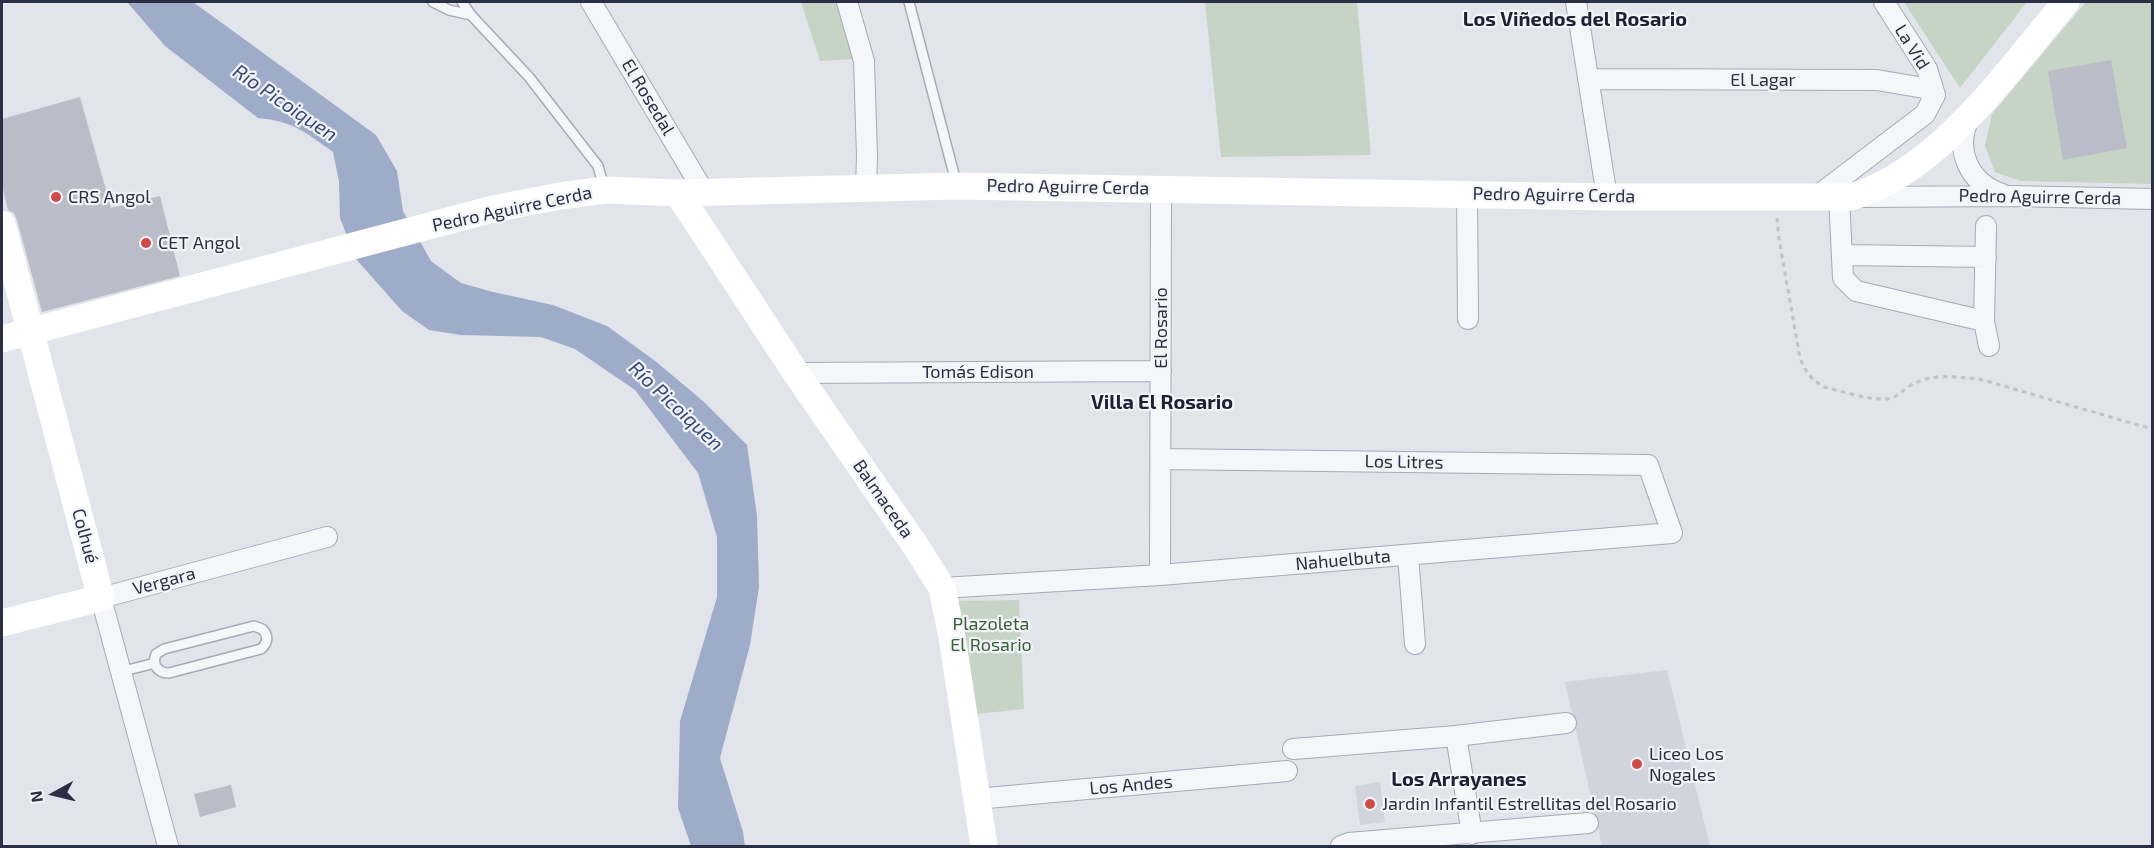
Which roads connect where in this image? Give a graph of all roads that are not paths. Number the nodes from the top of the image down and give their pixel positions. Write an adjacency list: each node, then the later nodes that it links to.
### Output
1 (433, 2): 9 (lane)
2 (462, 2): 9 (lane)
3 (591, 2): 17 (street, El Rosedal)
4 (847, 2): 15 (street)
5 (909, 2): 13 (lane)
6 (1576, 2): 10 (street)
7 (1884, 2): 11 (street, La Vid)
8 (2066, 2): 12 (main road)
9 (471, 15): 16 (lane)
10 (1588, 79): 11 (street, El Lagar); 20 (street)
11 (1935, 95): 21 (street)
12 (1975, 110): 19 (street); 21 (main road)
13 (957, 186): 14 (main road, Pedro Aguirre Cerda); 15 (main road, Pedro Aguirre Cerda)
14 (1161, 188): 18 (main road, Pedro Aguirre Cerda); 32 (street, El Rosario)
15 (866, 189): 17 (main road, Pedro Aguirre Cerda)
16 (605, 190): 17 (main road, Pedro Aguirre Cerda); 29 (main road, Pedro Aguirre Cerda)
17 (691, 192): 33 (main road, Balmaceda)
18 (1467, 194): 20 (main road, Pedro Aguirre Cerda); 27 (street)
19 (2012, 196): 21 (street, Pedro Aguirre Cerda); 22 (street, Pedro Aguirre Cerda)
20 (1607, 197): 21 (main road, Pedro Aguirre Cerda)
21 (1835, 197): 25 (street)
22 (2152, 199)
23 (2, 224): 29 (main road, Colhué)
24 (1986, 226): 26 (street)
25 (1842, 255): 26 (street); 28 (street)
26 (1986, 257): 28 (street)
27 (1468, 319)
28 (1984, 321): 31 (street)
29 (31, 331): 30 (main road, Pedro Aguirre Cerda); 40 (main road, Colhué)
30 (2, 339)
31 (1989, 346)
32 (1161, 371): 33 (street, Tomás Edison); 34 (street, El Rosario)
33 (796, 373): 39 (main road, Balmaceda)
34 (1161, 459): 35 (street, Los Litres); 38 (street, El Rosario)
35 (1648, 465): 37 (street, Nahuelbuta)
36 (327, 537): 40 (street, Vergara)
37 (1408, 555): 38 (street, Nahuelbuta); 42 (street)
38 (1160, 575): 39 (street, Nahuelbuta)
39 (942, 588): 49 (main road, Balmaceda)
40 (101, 598): 41 (main road, Vergara); 44 (street, Colhué)
41 (2, 623)
42 (1415, 644)
43 (154, 663): 43 (lane); 44 (lane)
44 (120, 672): 52 (street, Colhué)
45 (1566, 723): 46 (street)
46 (1456, 736): 47 (street); 51 (street)
47 (1293, 750)
48 (1287, 771): 49 (street, Los Andes)
49 (976, 799): 53 (main road, Balmaceda)
50 (1588, 823): 51 (street)
51 (1472, 834): 54 (street)
52 (168, 846)
53 (984, 846)
54 (1341, 846)

